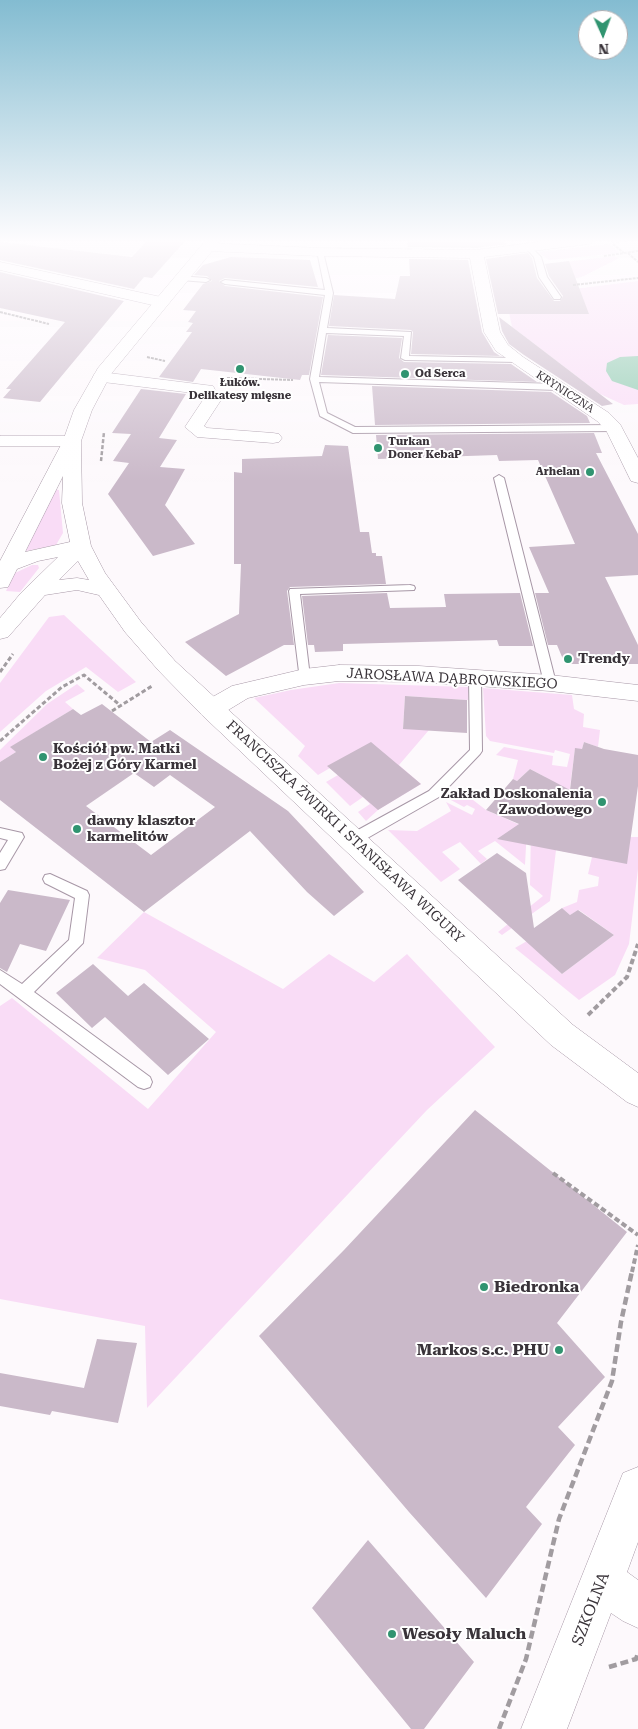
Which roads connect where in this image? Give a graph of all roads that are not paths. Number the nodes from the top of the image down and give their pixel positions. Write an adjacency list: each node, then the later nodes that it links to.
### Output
1 (146, 321): 6 (street)
2 (325, 321): 4 (lane)
3 (490, 321): 5 (street, KRYNICZNA)
4 (323, 330): 5 (lane); 7 (lane)
5 (517, 360): 8 (street, KRYNICZNA)
6 (101, 377): 9 (street); 12 (street)
7 (314, 379): 8 (lane); 10 (lane)
8 (557, 387): 10 (street, KRYNICZNA)
9 (273, 438)
10 (624, 439): 13 (street, KRYNICZNA)
11 (0, 441): 12 (street)
12 (72, 441): 15 (street, FRANCISZKA ŻWIRKI I STANISŁAWA WIGURY); 16 (street)
13 (638, 477)
14 (499, 478): 23 (lane)
15 (82, 546): 16 (street); 18 (street); 19 (street, FRANCISZKA ŻWIRKI I STANISŁAWA WIGURY)
16 (4, 574)
17 (410, 588): 21 (lane)
18 (38, 589): 19 (street); 20 (street)
19 (106, 590): 25 (street, FRANCISZKA ŻWIRKI I STANISŁAWA WIGURY)
20 (0, 632)
21 (304, 677): 22 (street, JAROSŁAWA DĄBROWSKIEGO); 25 (street, JAROSŁAWA DĄBROWSKIEGO)
22 (475, 678): 23 (street, JAROSŁAWA DĄBROWSKIEGO); 27 (lane)
23 (550, 683): 24 (street, JAROSŁAWA DĄBROWSKIEGO)
24 (638, 693)
25 (211, 709): 27 (street, FRANCISZKA ŻWIRKI I STANISŁAWA WIGURY)
26 (0, 833): 28 (lane)
27 (352, 840): 33 (street, FRANCISZKA ŻWIRKI I STANISŁAWA WIGURY)
28 (0, 865)
29 (50, 879): 31 (lane)
30 (0, 976): 31 (lane)
31 (23, 993): 32 (lane)
32 (144, 1082)
33 (638, 1092)
34 (638, 1488): 35 (street, SZKOLNA)
35 (602, 1581): 36 (street); 37 (street, SZKOLNA)
36 (638, 1606)
37 (544, 1729)

